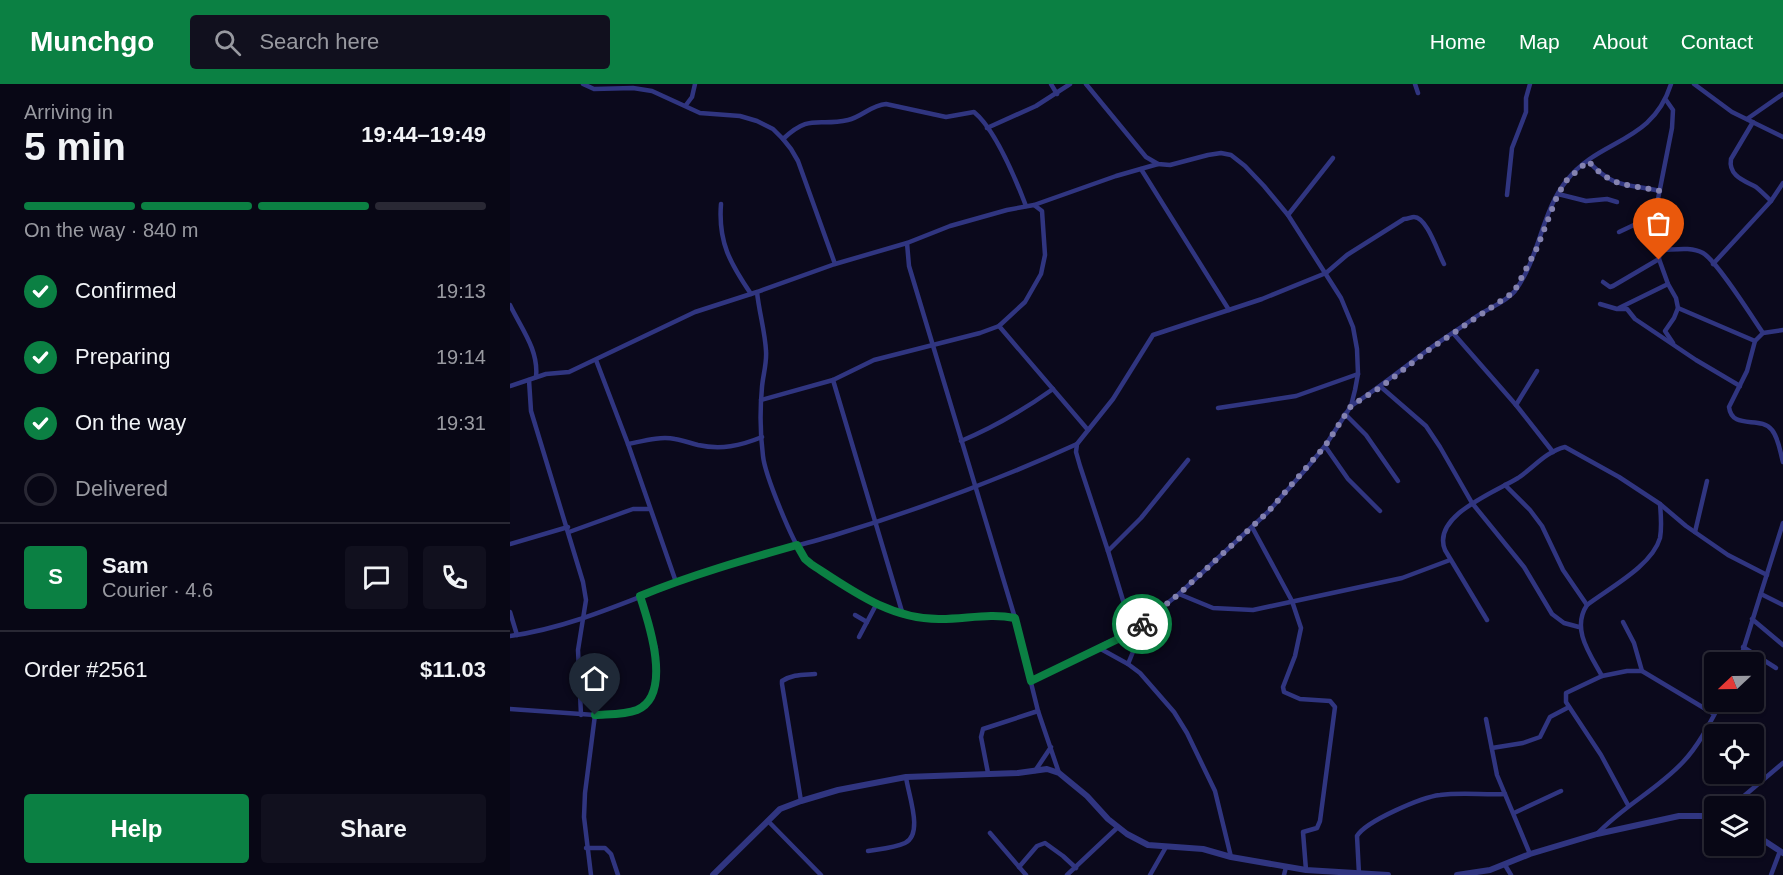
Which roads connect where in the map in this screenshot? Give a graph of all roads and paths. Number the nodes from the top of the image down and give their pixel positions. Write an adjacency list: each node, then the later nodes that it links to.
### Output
1 (584, 84): 14 (street)
2 (695, 84): 14 (street)
3 (1051, 84): 11 (street)
4 (1070, 84): 11 (street)
5 (1086, 84): 22 (street)
6 (1415, 84): 10 (street)
7 (1530, 84): 27 (street)
8 (1671, 84): 13 (street)
9 (1694, 84): 15 (street)
10 (1418, 93)
11 (1057, 94): 17 (street)
12 (1783, 94): 15 (street)
13 (1666, 100): 21 (street); 25 (street)
14 (686, 105): 19 (street)
15 (1747, 119): 16 (street)
16 (1753, 122): 18 (street); 28 (street)
17 (987, 128): 19 (street); 32 (street)
18 (1783, 137)
19 (783, 139): 39 (street)
20 (1333, 158): 33 (street)
21 (1588, 161): 25 (street); 26 (street)
22 (1158, 164): 23 (street); 33 (street)
23 (1140, 169): 31 (street); 51 (street)
24 (1783, 183): 28 (street)
25 (1660, 191): 34 (street)
26 (1558, 194): 29 (street); 54 (street)
27 (1507, 195)
28 (1771, 201): 41 (street)
29 (1617, 202)
30 (721, 204): 46 (street)
31 (1034, 205): 32 (street); 52 (street)
32 (1026, 206): 36 (street)
33 (1288, 215): 42 (street)
34 (1654, 219): 35 (street); 37 (street)
35 (1619, 232)
36 (907, 243): 39 (street); 58 (street)
37 (1660, 250): 38 (street); 41 (street)
38 (1659, 260): 43 (street); 44 (street)
39 (835, 264): 45 (street)
40 (1444, 264): 42 (street)
41 (1713, 264): 55 (street)
42 (1326, 273): 51 (street); 61 (street)
43 (1603, 282)
44 (1668, 284): 49 (street); 50 (street)
45 (758, 292): 46 (street); 69 (street)
46 (751, 294): 59 (street)
47 (510, 304): 62 (street)
48 (1600, 304): 50 (street)
49 (1678, 308): 56 (street); 57 (street)
50 (1617, 309): 57 (street)
51 (1228, 310): 74 (street)
52 (999, 326): 58 (street); 68 (street)
53 (1783, 330): 55 (street)
54 (1453, 333): 67 (street); 70 (street)
55 (1763, 333): 56 (street)
56 (1755, 341): 66 (street)
57 (1673, 343): 66 (street)
58 (932, 344): 64 (street); 76 (street)
59 (596, 360): 62 (street); 77 (street)
60 (1537, 371): 70 (street)
61 (1358, 374): 71 (street); 72 (street)
62 (536, 377): 63 (street)
63 (529, 380): 65 (street); 94 (street)
64 (833, 380): 69 (street); 91 (street)
65 (510, 386)
66 (1740, 386): 82 (street)
67 (1381, 387): 71 (street); 87 (street)
68 (1053, 389): 74 (street); 76 (street)
69 (761, 400): 75 (street)
70 (1516, 405): 80 (street)
71 (1351, 406): 73 (street)
72 (1218, 408)
73 (1346, 414): 79 (street); 83 (street)
74 (1088, 430): 78 (street)
75 (762, 437): 77 (street); 97 (street)
76 (961, 441): 86 (street)
77 (628, 444): 89 (street)
78 (1077, 444): 86 (street); 100 (street)
79 (1325, 446): 90 (street); 93 (street)
80 (1553, 452): 85 (street); 88 (street)
81 (1188, 460): 100 (street)
82 (1783, 462)
83 (1398, 481)
84 (1707, 481): 95 (street)
85 (1505, 485): 87 (street); 109 (street)
86 (975, 486): 91 (street); 115 (street)
87 (1472, 503): 101 (street); 120 (street)
88 (1660, 504): 95 (street); 109 (street)
89 (650, 509): 94 (street); 103 (street)
90 (1380, 511)
91 (875, 522): 97 (street); 113 (street)
92 (1783, 523): 98 (street)
93 (1252, 527): 104 (street); 107 (street)
94 (568, 529): 96 (street); 114 (street)
95 (1695, 532): 102 (street)
96 (510, 544)
97 (797, 545): 103 (street); 108 (street)
98 (1776, 546): 99 (street); 102 (street)
99 (1783, 548)
100 (1108, 551): 121 (street)
101 (1450, 560): 107 (street); 117 (street)
102 (1767, 575): 105 (street)
103 (676, 582): 106 (street)
104 (1179, 594): 107 (street); 121 (street)
105 (1761, 594): 110 (street); 116 (street)
106 (640, 596): 114 (street); 140 (street)
107 (1292, 601): 171 (street)
108 (876, 605): 113 (street); 118 (street)
109 (1587, 605): 120 (street)
110 (1783, 606)
111 (510, 612): 122 (street)
112 (855, 615): 118 (street)
113 (903, 615): 115 (street)
114 (584, 617): 122 (street); 139 (street)
115 (1015, 618): 134 (street)
116 (1752, 618): 125 (street); 126 (street)
117 (1487, 620)
118 (867, 622): 124 (street)
119 (1623, 622): 131 (street)
120 (1579, 627): 133 (street)
121 (1133, 630): 127 (street); 129 (street)
122 (517, 635): 123 (street)
123 (510, 636)
124 (859, 637)
125 (1783, 645)
126 (1743, 647): 128 (street); 130 (street)
127 (1098, 648): 129 (street); 134 (street)
128 (1742, 652)
129 (1128, 664): 166 (street)
130 (1776, 668)
131 (1642, 671): 133 (street); 138 (street)
132 (815, 674): 152 (street)
133 (1602, 676): 135 (street)
134 (1031, 681): 137 (street)
135 (1569, 707): 143 (street); 153 (street)
136 (510, 709): 139 (street)
137 (1038, 711): 142 (street); 146 (street)
138 (1714, 714): 153 (street)
139 (581, 715): 140 (street)
140 (595, 715): 162 (street)
141 (1486, 718): 143 (street)
142 (1051, 747): 145 (street); 147 (street)
143 (1492, 748): 150 (street)
144 (1783, 763): 151 (street)
145 (1035, 771): 146 (street); 147 (street)
146 (988, 773): 148 (street)
147 (1059, 773): 157 (street)
148 (906, 777): 152 (street); 163 (street)
149 (1561, 791): 154 (street)
150 (1505, 794): 154 (street); 173 (street)
151 (1744, 796)
152 (801, 801): 156 (street)
153 (1628, 805): 159 (street)
154 (1514, 813): 165 (street)
155 (1704, 816): 159 (street)
156 (768, 820): 176 (street); 177 (street)
157 (1118, 826): 161 (street); 170 (street)
158 (990, 833): 168 (street)
159 (1597, 834): 165 (street)
160 (1764, 840): 164 (street)
161 (1166, 847): 166 (street); 180 (street)
162 (586, 848): 174 (street); 175 (street)
163 (868, 851)
164 (1782, 852): 185 (street)
165 (1530, 854): 167 (street)
166 (1231, 857): 169 (street)
167 (1505, 864): 183 (street); 184 (street)
168 (1019, 867): 170 (street); 178 (street)
169 (1286, 867): 171 (street); 181 (street)
170 (1076, 868): 179 (street)
171 (1306, 870): 172 (street)
172 (1328, 874): 173 (street)
173 (1359, 874): 182 (street)
174 (591, 875)
175 (618, 875)
176 (712, 875)
177 (820, 875)
178 (1026, 875)
179 (1067, 875)
180 (1150, 875)
181 (1284, 875)
182 (1387, 875)
183 (1457, 875)
184 (1511, 875)
185 (1771, 875)

